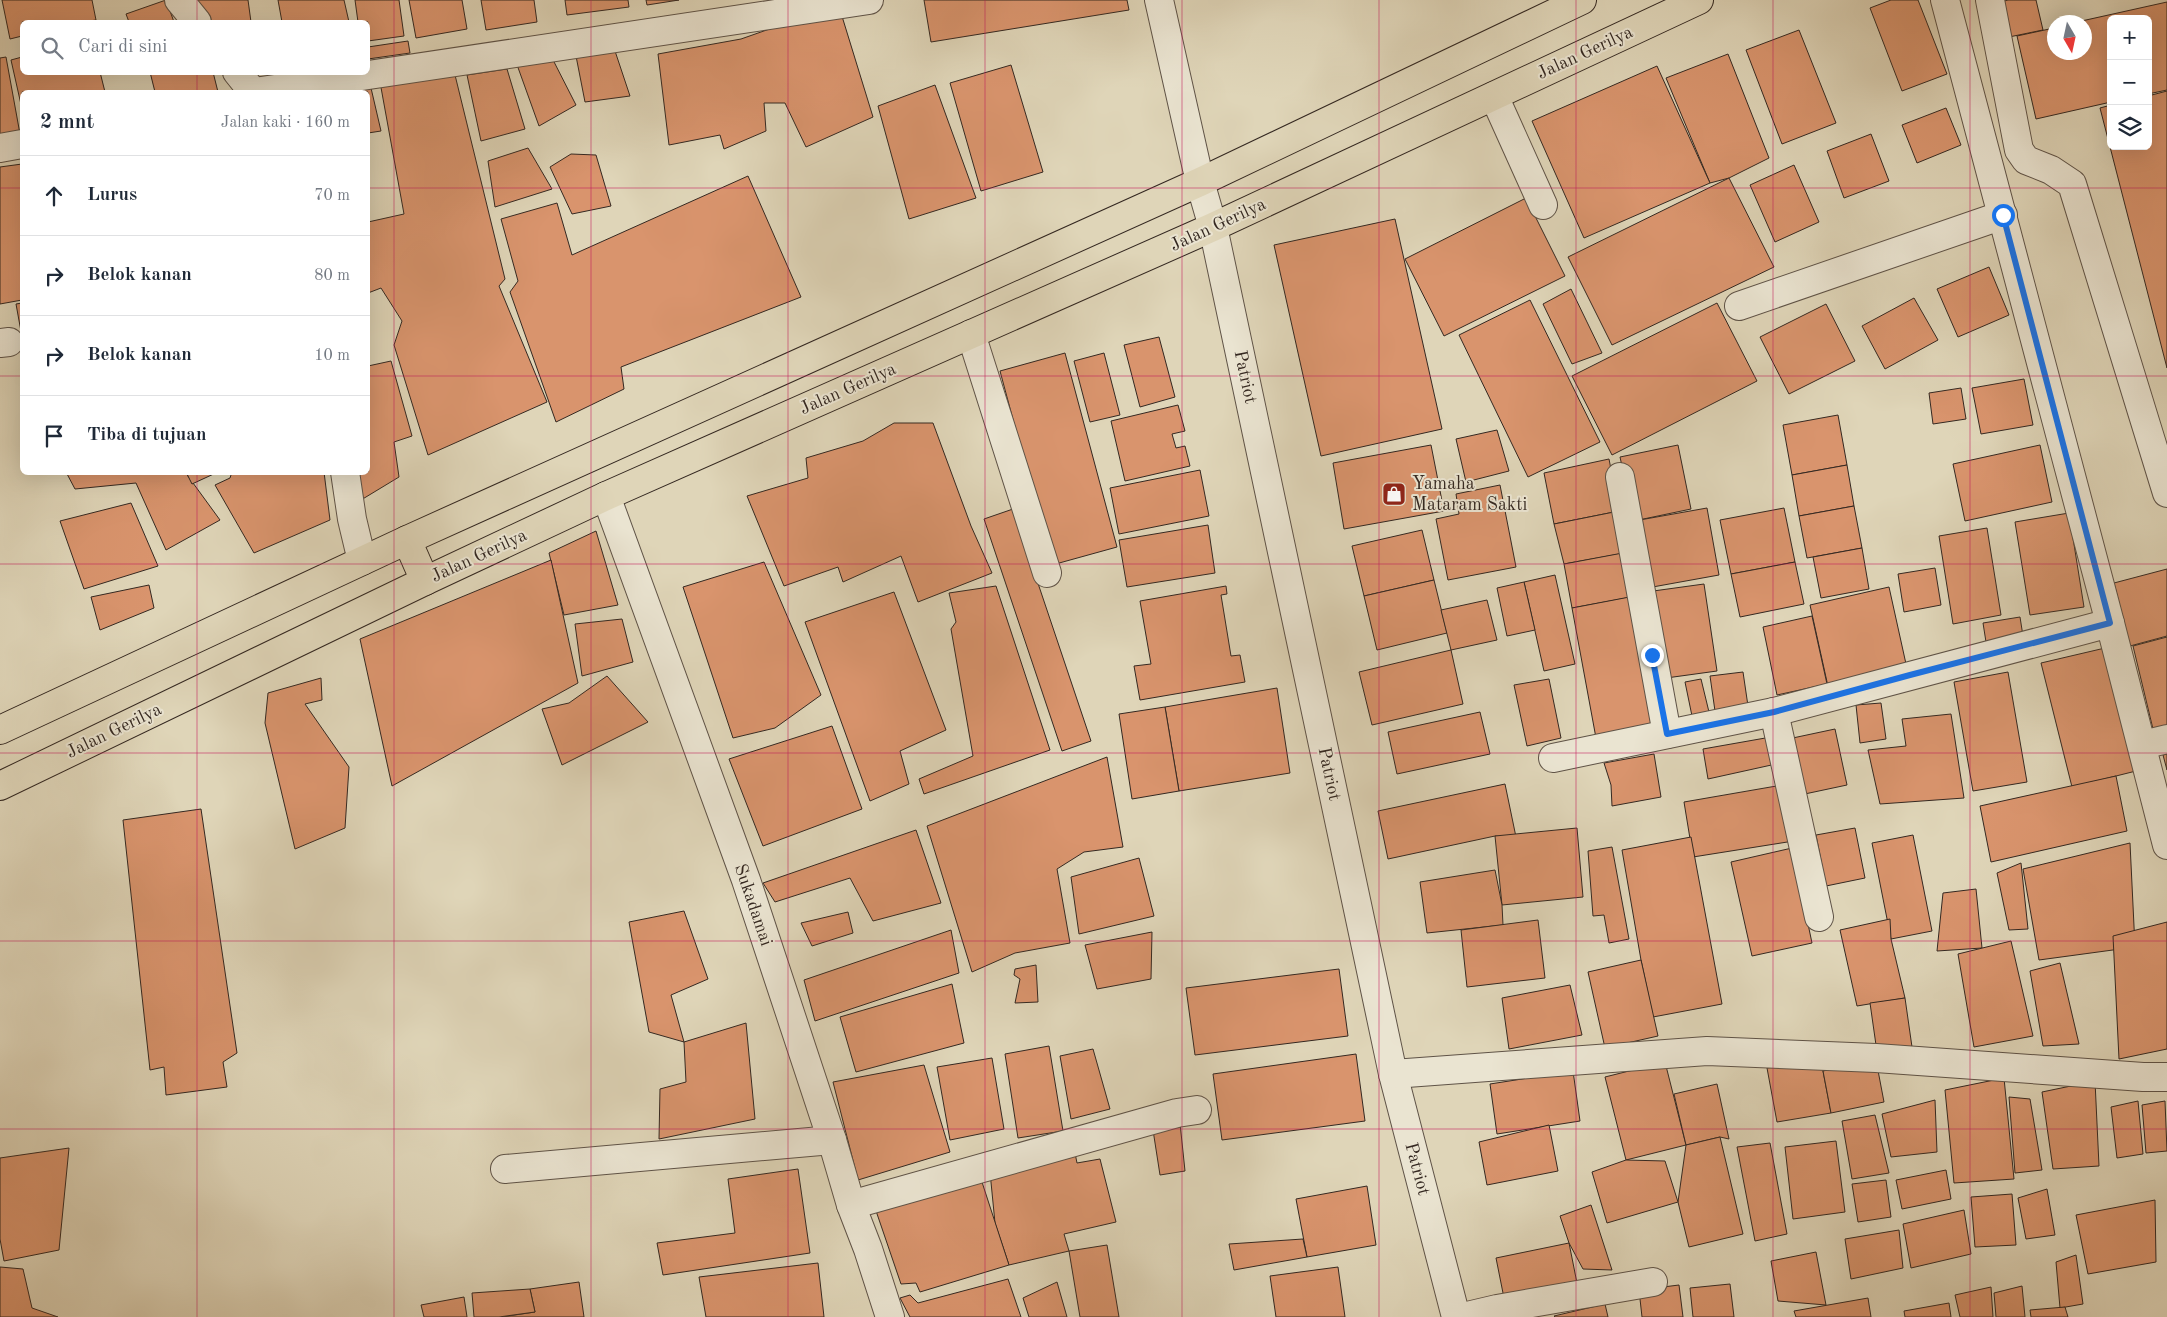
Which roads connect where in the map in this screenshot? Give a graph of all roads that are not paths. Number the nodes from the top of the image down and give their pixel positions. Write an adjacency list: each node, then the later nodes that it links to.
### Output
1 (179, 0): 8 (street)
2 (869, 0): 11 (street)
3 (1159, 0): 17 (street, Patriot)
4 (1582, 0): 17 (highway)
5 (1699, 0): 14 (highway, Jalan Gerilya)
6 (1945, 0): 19 (street)
7 (1990, 0): 25 (street)
8 (194, 20)
9 (240, 75): 12 (street)
10 (368, 75): 13 (street)
11 (370, 75)
12 (252, 90)
13 (267, 90)
14 (1494, 96): 18 (street); 20 (highway, Jalan Gerilya)
15 (20, 144): 16 (street)
16 (0, 148)
17 (1200, 182): 20 (street, Patriot); 27 (highway)
18 (1543, 205)
19 (2003, 215): 21 (street); 31 (street)
20 (1213, 228): 22 (highway, Jalan Gerilya); 40 (street, Patriot)
21 (1739, 306)
22 (971, 334): 26 (highway, Jalan Gerilya); 29 (street)
23 (345, 475): 28 (street)
24 (1620, 477): 34 (street)
25 (2167, 493)
26 (606, 496): 30 (highway, Jalan Gerilya); 43 (street, Sukadamai)
27 (407, 540): 28 (highway); 30 (highway)
28 (362, 561): 33 (highway)
29 (1047, 573)
30 (425, 581): 37 (highway, Jalan Gerilya)
31 (2110, 623): 32 (street); 35 (street)
32 (1774, 712): 34 (street); 39 (street)
33 (0, 730)
34 (1667, 734): 36 (street)
35 (2154, 742): 38 (street)
36 (1553, 758)
37 (0, 786)
38 (2167, 845)
39 (1819, 917)
40 (1393, 1074): 41 (street); 48 (street, Patriot)
41 (2167, 1076)
42 (1197, 1110): 45 (street)
43 (832, 1140): 44 (street); 45 (street, Sukadamai)
44 (505, 1168)
45 (851, 1205): 47 (street, Sukadamai)
46 (1652, 1282): 49 (street)
47 (890, 1317)
48 (1456, 1317)
49 (1464, 1317)

